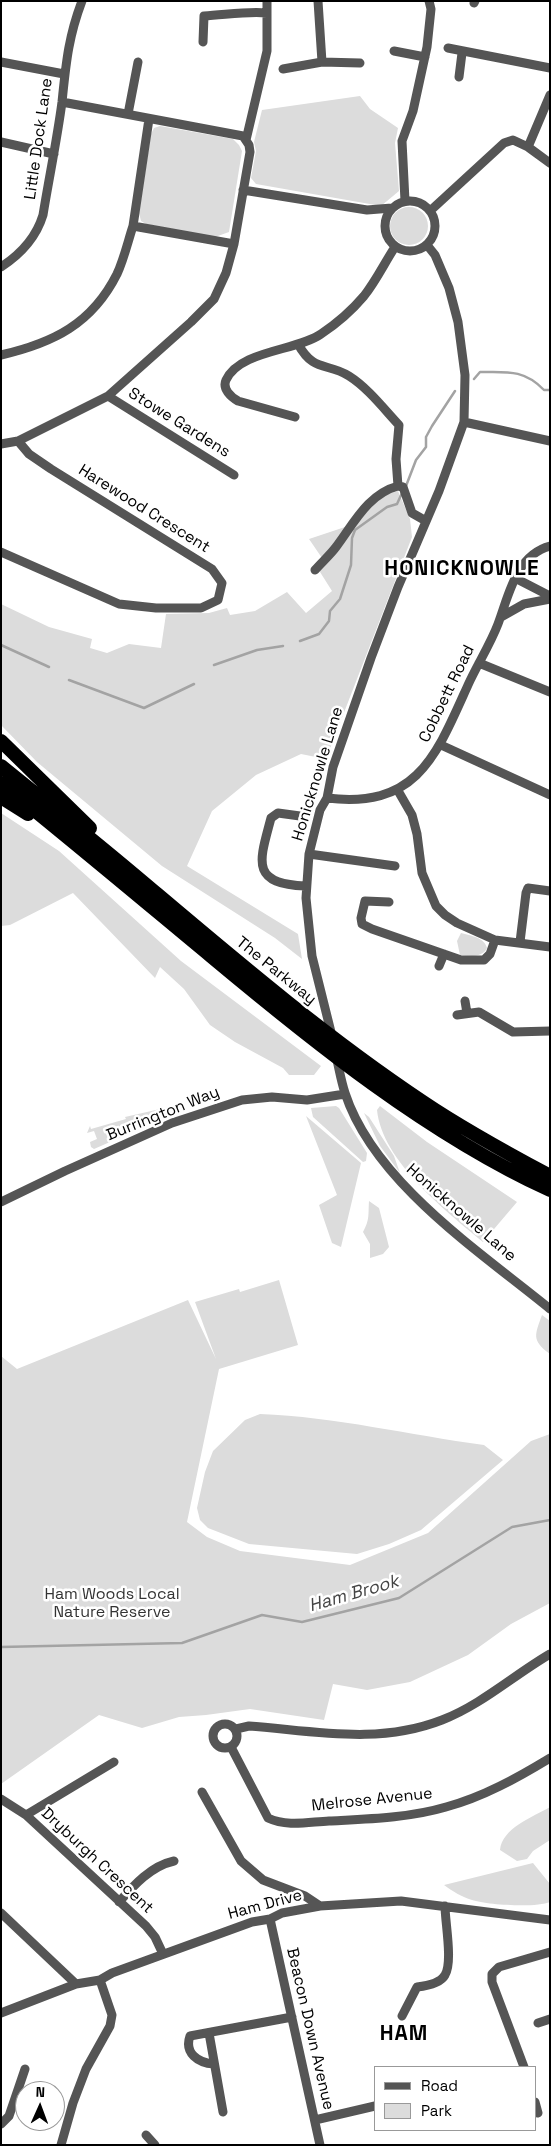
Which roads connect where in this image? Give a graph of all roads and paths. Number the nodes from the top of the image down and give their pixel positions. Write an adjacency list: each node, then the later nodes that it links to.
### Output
1 (82, 1): 17 (street, Little Dock Lane)
2 (267, 1): 5 (street)
3 (318, 1): 13 (street)
4 (429, 1): 10 (street)
5 (268, 13): 6 (street); 23 (street)
6 (203, 42)
7 (448, 48): 9 (street)
8 (394, 51): 10 (street)
9 (462, 52): 15 (street); 18 (street)
10 (425, 57): 29 (street)
11 (1, 62): 17 (street)
12 (138, 62): 21 (street)
13 (322, 62): 14 (street); 16 (street)
14 (360, 62)
15 (550, 68)
16 (283, 69)
17 (64, 74): 20 (street, Little Dock Lane)
18 (459, 77)
19 (550, 95): 25 (street)
20 (62, 102): 21 (street); 26 (street, Little Dock Lane)
21 (128, 114): 22 (street)
22 (149, 118): 23 (street); 33 (street)
23 (246, 140): 28 (street)
24 (1, 142): 26 (street)
25 (528, 147): 27 (street); 32 (street)
26 (54, 154): 38 (street, Little Dock Lane)
27 (550, 163)
28 (243, 190): 31 (street); 35 (street)
29 (406, 201): 30 (street); 32 (street)
30 (392, 208): 31 (street); 34 (street)
31 (367, 210): 34 (street)
32 (430, 211): 36 (street)
33 (133, 226): 35 (street); 40 (street)
34 (384, 228): 37 (street)
35 (234, 244): 41 (street)
36 (427, 244): 37 (street); 43 (street, Honicknowle Lane)
37 (394, 246): 39 (street)
38 (1, 267)
39 (298, 344): 42 (street); 48 (street)
40 (1, 355)
41 (108, 396): 44 (street); 47 (street, Stowe Gardens)
42 (295, 417)
43 (464, 422): 45 (street); 49 (street, Honicknowle Lane)
44 (18, 441): 46 (street); 51 (street, Harewood Crescent)
45 (550, 441)
46 (1, 444)
47 (234, 475)
48 (400, 487): 49 (street); 52 (street)
49 (426, 521): 65 (street, Honicknowle Lane)
50 (550, 546): 53 (street, Cobbett Road)
51 (1, 552)
52 (315, 570)
53 (516, 578): 54 (street); 55 (street, Cobbett Road)
54 (550, 598): 55 (street)
55 (501, 617): 56 (street, Cobbett Road)
56 (479, 663): 57 (street); 59 (street, Cobbett Road)
57 (550, 692)
58 (1, 741): 70 (highway)
59 (441, 745): 62 (street, Cobbett Road); 63 (street)
60 (1, 766): 70 (highway, The Parkway)
61 (1, 782): 67 (highway, The Parkway)
62 (397, 789): 65 (street, Cobbett Road); 74 (street)
63 (550, 795)
64 (1, 797): 67 (highway)
65 (327, 798): 68 (street, Honicknowle Lane)
66 (300, 816): 71 (street)
67 (80, 846): 83 (highway, The Parkway)
68 (309, 854): 69 (street); 71 (street, Honicknowle Lane)
69 (395, 866)
70 (144, 883): 82 (highway, The Parkway)
71 (305, 886): 81 (street, Honicknowle Lane)
72 (550, 891): 75 (street)
73 (389, 902): 77 (street)
74 (495, 940): 75 (street); 77 (street)
75 (520, 942): 76 (street)
76 (550, 947)
77 (444, 954): 78 (street)
78 (439, 966)
79 (464, 1001): 80 (street)
80 (550, 1031)
81 (345, 1094): 84 (street, Burrington Way); 85 (street, Honicknowle Lane)
82 (550, 1176)
83 (550, 1190)
84 (1, 1202)
85 (550, 1309)
86 (550, 1654): 87 (street)
87 (236, 1729): 88 (street); 88 (street)
88 (231, 1746): 89 (street, Melrose Avenue)
89 (550, 1758)
90 (114, 1762): 93 (street)
91 (202, 1792): 96 (street)
92 (1, 1799): 93 (street, Dryburgh Crescent)
93 (26, 1815): 95 (street, Dryburgh Crescent)
94 (174, 1861): 95 (street)
95 (119, 1902): 102 (street, Dryburgh Crescent)
96 (320, 1906): 97 (street, Ham Drive); 99 (street, Ham Drive)
97 (445, 1906): 100 (street, Ham Drive); 106 (street)
98 (1, 1913): 104 (street)
99 (270, 1919): 102 (street, Ham Drive); 107 (street, Beacon Down Avenue)
100 (550, 1920)
101 (550, 1952): 112 (street)
102 (163, 1954): 103 (street, Ham Drive)
103 (100, 1980): 104 (street, Ham Drive); 121 (street)
104 (76, 1984): 105 (street, Ham Drive)
105 (1, 2013)
106 (402, 2016)
107 (292, 2017): 110 (street); 118 (street, Beacon Down Avenue)
108 (550, 2019): 109 (street)
109 (538, 2023)
110 (209, 2033): 111 (street); 111 (street)
111 (214, 2064): 116 (street)
112 (524, 2066)
113 (25, 2069): 119 (street)
114 (374, 2106): 118 (street)
115 (536, 2106): 117 (street)
116 (223, 2112)
117 (538, 2113)
118 (314, 2120): 123 (street, Beacon Down Avenue)
119 (1, 2124)
120 (146, 2135): 122 (street)
121 (61, 2145)
122 (155, 2145)
123 (320, 2145)

